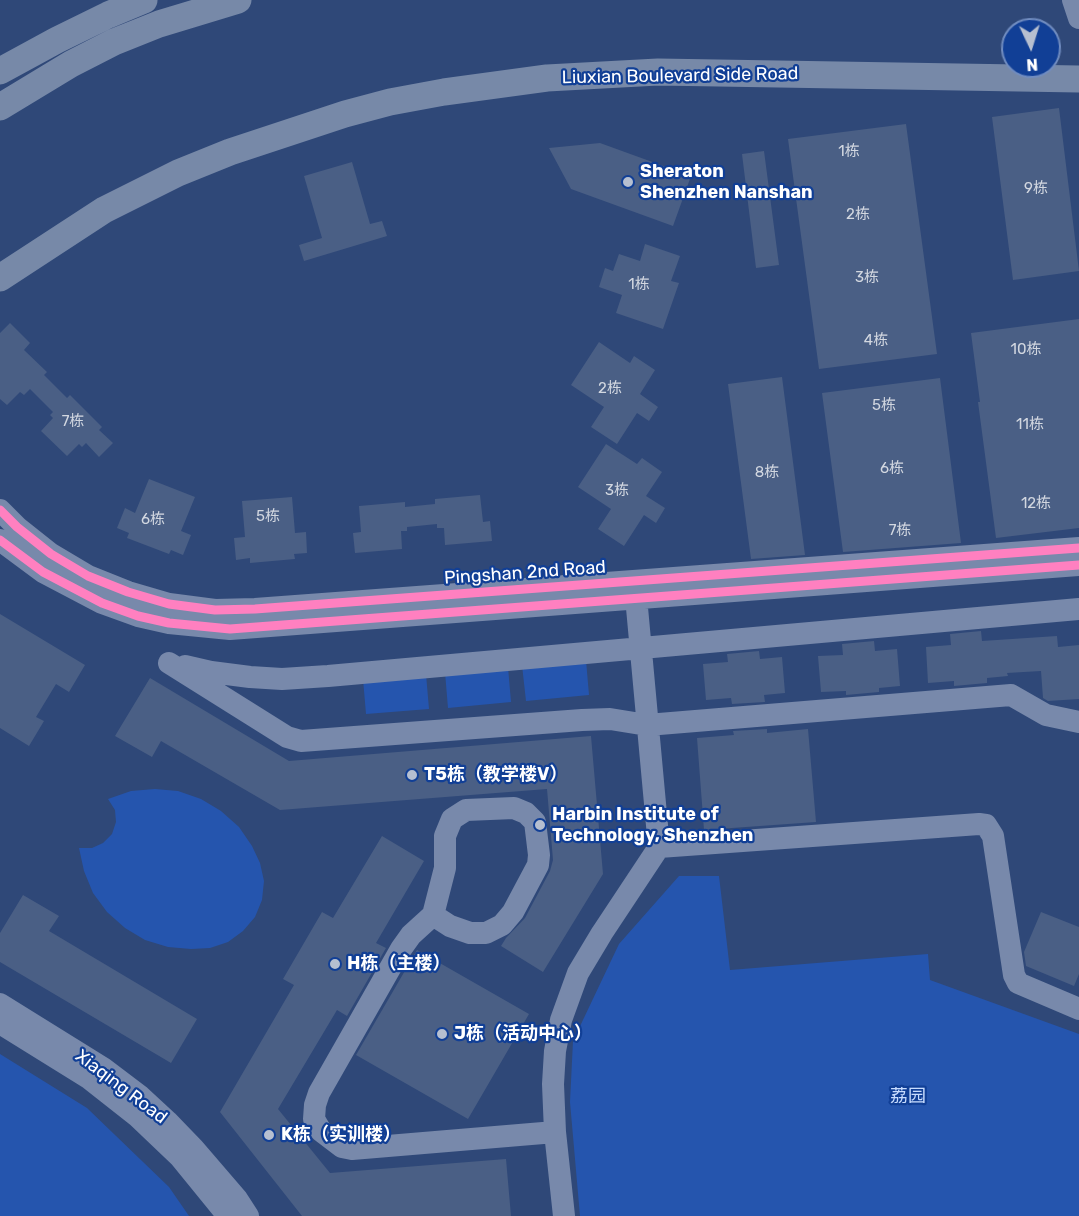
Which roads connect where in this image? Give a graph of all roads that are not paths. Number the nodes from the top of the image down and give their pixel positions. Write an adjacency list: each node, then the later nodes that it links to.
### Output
1 (144, 0): 8 (main road)
2 (238, 0): 10 (main road)
3 (1073, 0): 4 (street)
4 (1079, 18)
5 (1001, 60): 11 (main road, Liuxian Boulevard Side Road)
6 (1061, 60): 7 (main road)
7 (1079, 61)
8 (0, 71)
9 (1079, 79): 12 (main road, Liuxian Boulevard Side Road)
10 (0, 107)
11 (0, 262)
12 (0, 278)
13 (0, 510): 17 (street, Pingshan 2nd Road)
14 (0, 540): 17 (street, Pingshan 2nd Road)
15 (1079, 548): 17 (street, Pingshan 2nd Road)
16 (1079, 565): 17 (street, Pingshan 2nd Road)
17 (635, 590): 19 (street)
18 (1079, 609): 19 (street)
19 (640, 648): 21 (street); 21 (street)
20 (1079, 722): 21 (street)
21 (647, 725): 22 (street)
22 (658, 847): 25 (street); 27 (street)
23 (433, 915): 23 (street); 27 (street)
24 (0, 1004): 29 (street, Xiaqing Road)
25 (1079, 1009)
26 (0, 1023): 28 (street, Xiaqing Road)
27 (555, 1132): 30 (street)
28 (228, 1216)
29 (248, 1216)
30 (564, 1216)

